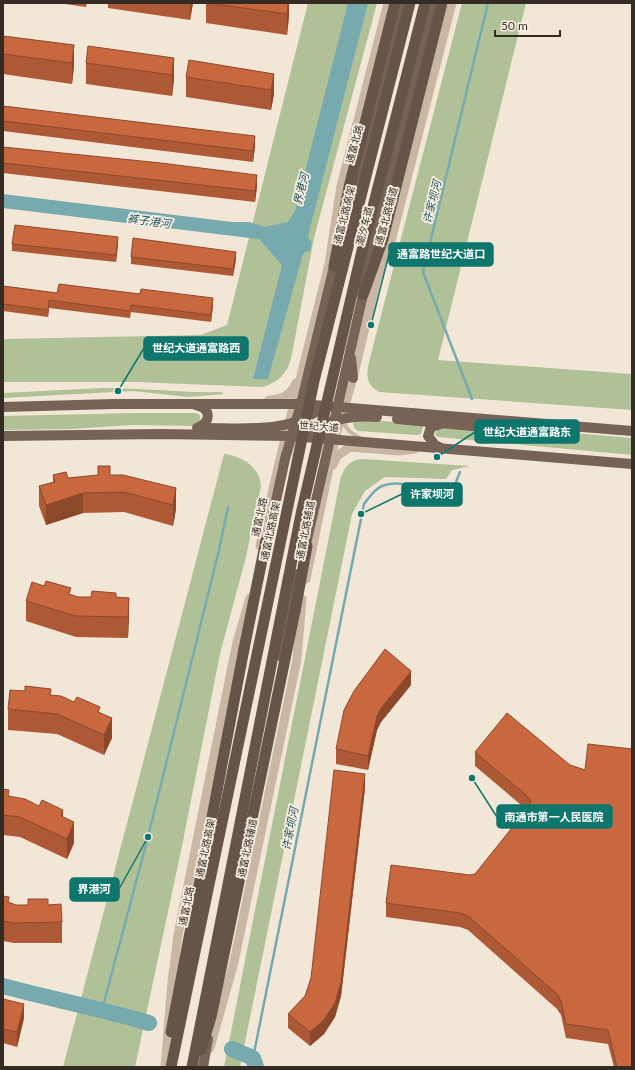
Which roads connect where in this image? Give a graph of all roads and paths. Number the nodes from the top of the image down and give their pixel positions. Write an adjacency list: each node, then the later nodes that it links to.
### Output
1 (388, 3): 12 (street)
2 (395, 3): 10 (highway)
3 (404, 3): 10 (main road, 通富北路)
4 (410, 3): 46 (highway, 通富北路高架, bridge)
5 (425, 3): 47 (highway, bridge)
6 (430, 3): 16 (lane, 潮汐车道)
7 (434, 3): 11 (main road)
8 (442, 3): 11 (highway)
9 (452, 3): 13 (street, 通富北路辅道)
10 (334, 266): 12 (street); 19 (main road, 通富北路)
11 (363, 295): 13 (main road)
12 (321, 298): 15 (street); 19 (street)
13 (357, 344): 14 (main road); 14 (main road)
14 (348, 377): 16 (main road); 22 (main road)
15 (298, 378): 17 (street); 19 (lane)
16 (335, 388): 20 (main road); 22 (lane, 潮汐车道)
17 (172, 404): 18 (main road, 世纪大道); 21 (main road, 世纪大道)
18 (191, 404): 19 (main road, 世纪大道); 27 (main road)
19 (298, 404): 20 (main road, 世纪大道); 24 (main road, 通富北路)
20 (322, 406): 22 (main road, 世纪大道); 24 (main road)
21 (3, 407)
22 (341, 408): 23 (main road); 26 (main road, 世纪大道)
23 (337, 421): 25 (main road); 32 (main road); 33 (main road); 34 (lane)
24 (292, 422): 27 (main road); 31 (main road, 通富北路)
25 (443, 423): 26 (main road); 35 (main road)
26 (582, 427): 28 (main road, 世纪大道)
27 (197, 428): 29 (main road)
28 (632, 431)
29 (72, 435): 30 (main road, 世纪大道); 31 (main road, 世纪大道)
30 (3, 436)
31 (288, 436): 32 (main road, 世纪大道); 36 (main road, 通富北路)
32 (302, 437): 33 (main road, 世纪大道); 36 (main road)
33 (333, 439): 34 (main road, 世纪大道); 37 (lane); 42 (street, 通富北路辅道); 44 (main road)
34 (367, 442): 35 (main road, 世纪大道)
35 (436, 448): 37 (street); 38 (main road, 世纪大道)
36 (282, 459): 39 (main road); 40 (street); 41 (main road, 通富北路)
37 (333, 464): 42 (street)
38 (632, 464)
39 (278, 475): 40 (street); 41 (main road)
40 (274, 486): 46 (street)
41 (276, 496): 43 (main road, 通富北路)
42 (318, 520): 44 (street); 45 (street, 通富北路辅道)
43 (266, 540): 46 (main road, 通富北路); 46 (highway, bridge)
44 (307, 546): 45 (highway); 48 (main road)
45 (298, 609): 47 (highway, bridge); 48 (street, 通富北路辅道)
46 (168, 1067)
47 (193, 1067)
48 (204, 1067)

